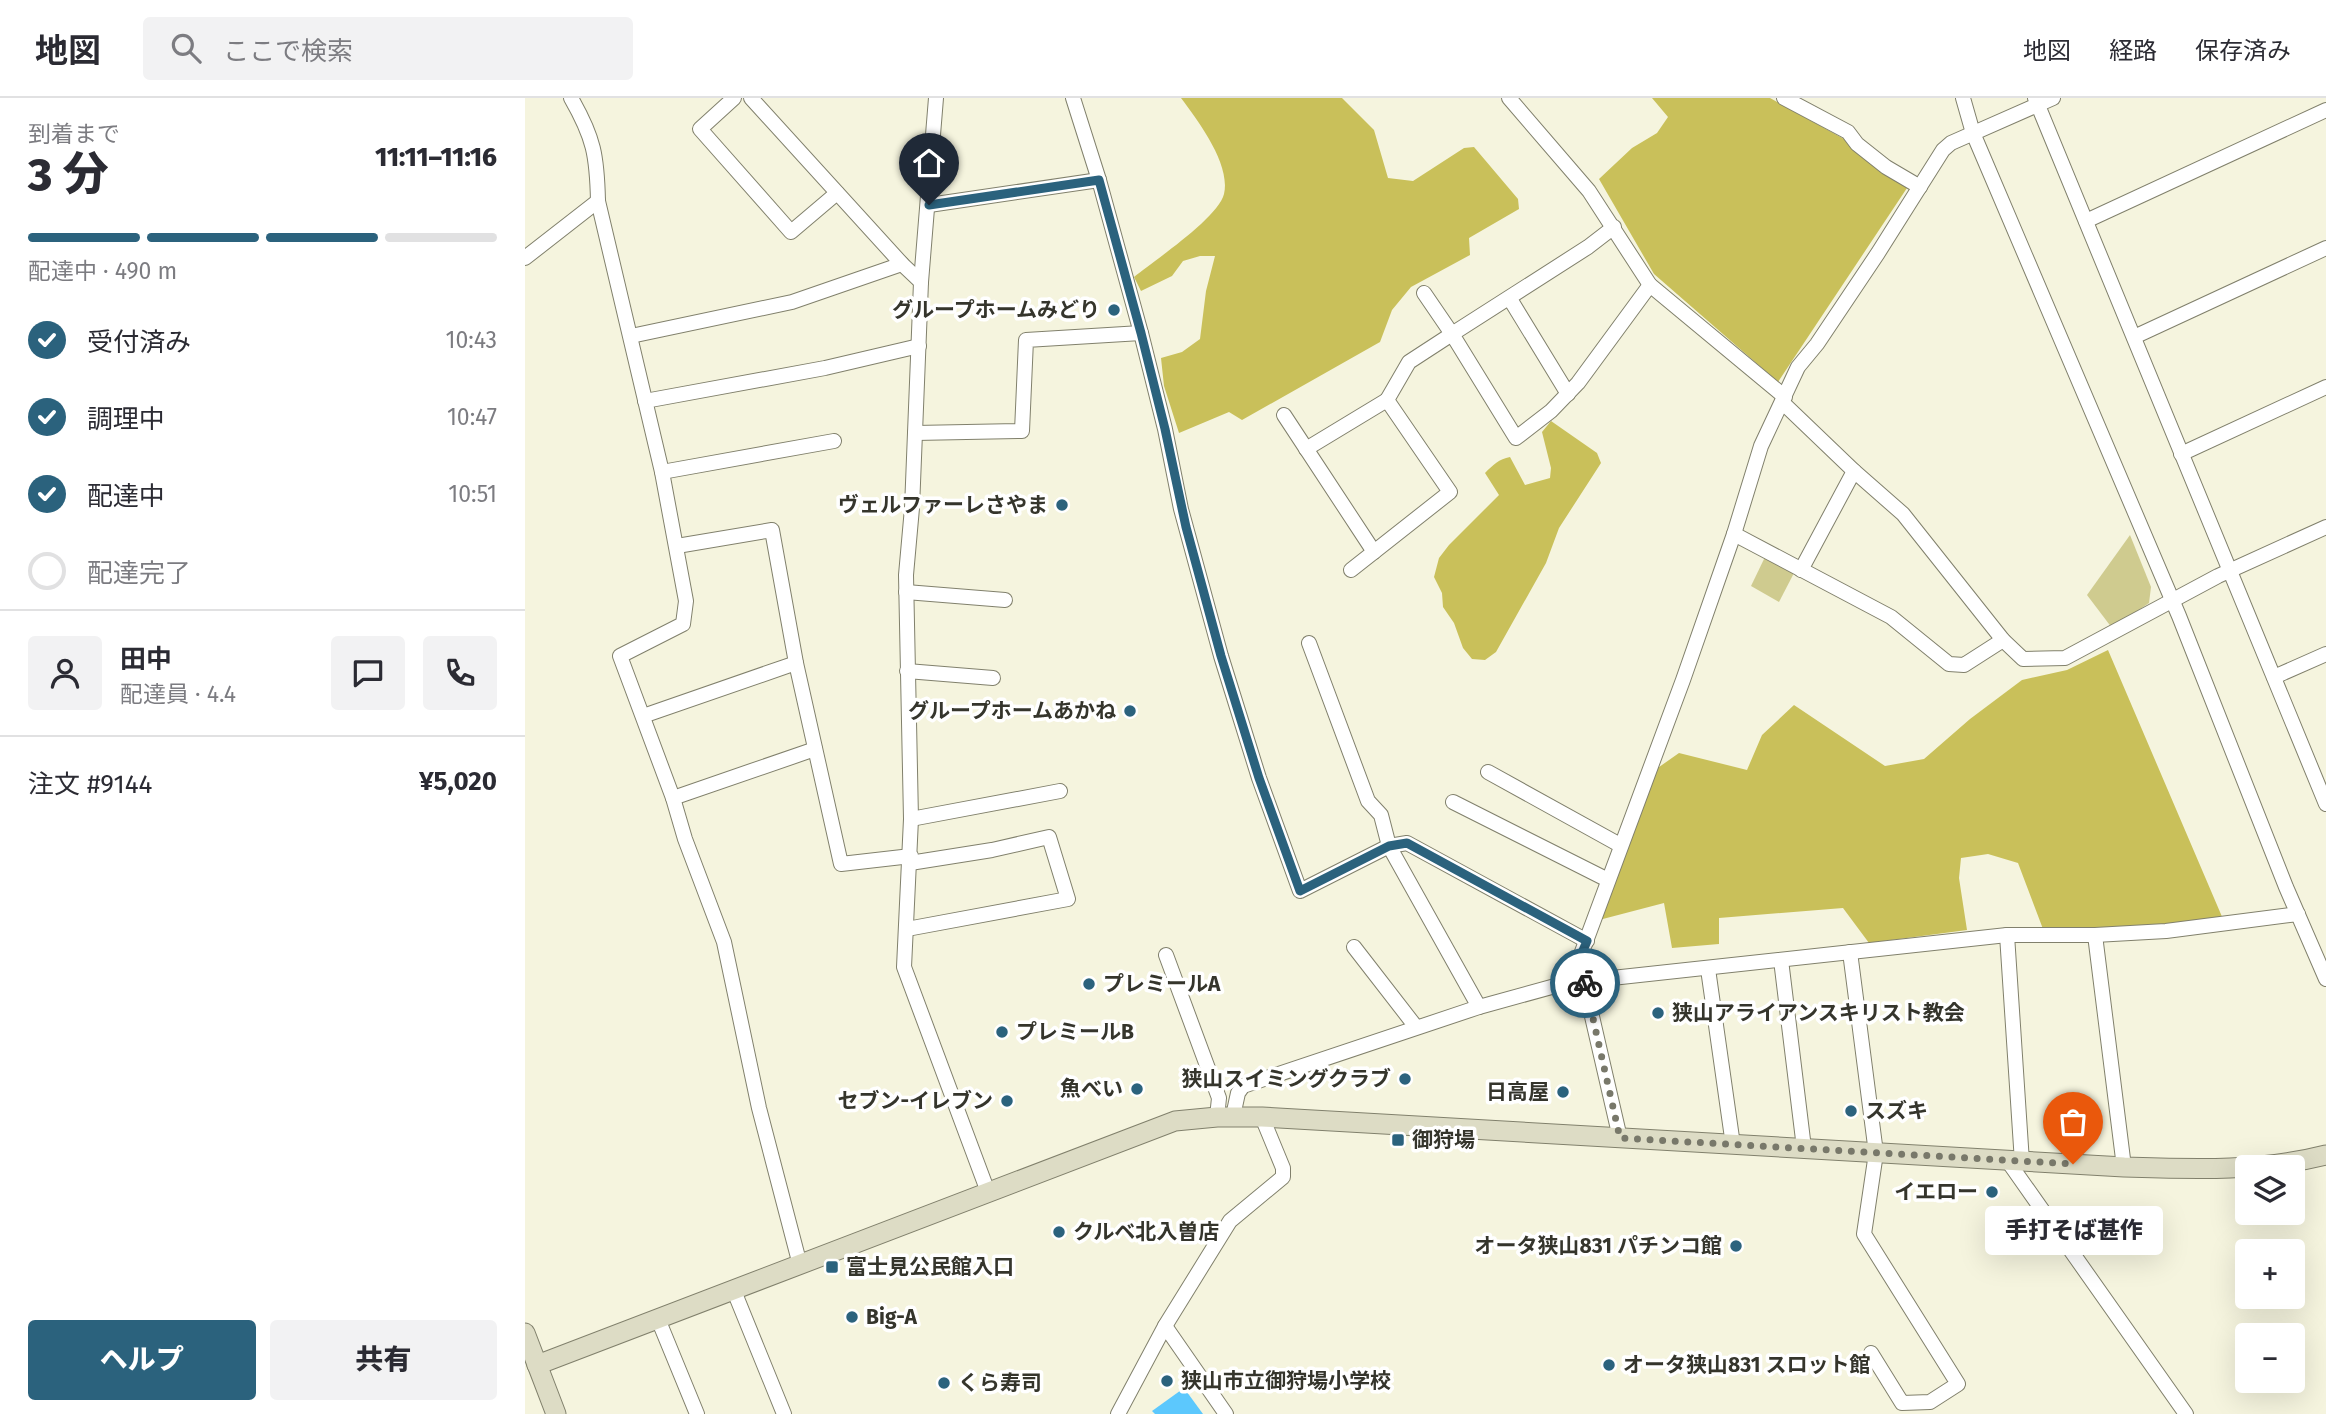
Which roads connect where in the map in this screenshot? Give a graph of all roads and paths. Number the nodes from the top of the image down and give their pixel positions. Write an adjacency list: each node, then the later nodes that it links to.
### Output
1 (571, 98): 16 (street)
2 (734, 98): 15 (street)
3 (751, 98): 15 (street)
4 (936, 98): 17 (street)
5 (1073, 98): 13 (street)
6 (1509, 98): 19 (street)
7 (1784, 98): 14 (street)
8 (1963, 98): 12 (street)
9 (2053, 98): 10 (street)
10 (2037, 101): 12 (street); 18 (street)
11 (2326, 110): 18 (street)
12 (1973, 133): 14 (street); 53 (street)
13 (1099, 180): 17 (street); 27 (street)
14 (1920, 187): 35 (street)
15 (837, 193): 22 (street)
16 (598, 201): 21 (street); 29 (street)
17 (929, 205): 23 (street)
18 (2086, 221): 30 (street)
19 (1614, 227): 24 (street); 26 (street)
20 (2326, 248): 30 (street)
21 (525, 258)
22 (902, 264): 23 (street); 29 (street)
23 (921, 282): 31 (street)
24 (1650, 285): 33 (street); 35 (street)
25 (1424, 293): 28 (street)
26 (1510, 299): 28 (street); 33 (street)
27 (1141, 333): 38 (street); 71 (street)
28 (1452, 334): 33 (street); 34 (street)
29 (631, 336): 36 (street)
30 (2134, 337): 41 (street)
31 (919, 346): 36 (street); 38 (street)
32 (2326, 387): 41 (street)
33 (1568, 394)
34 (1387, 400): 40 (street); 47 (street)
35 (1784, 400): 42 (street); 45 (street)
36 (645, 401): 43 (street)
37 (1284, 415): 40 (street)
38 (915, 433): 51 (street)
39 (834, 441): 43 (street)
40 (1306, 449): 47 (street)
41 (2181, 454): 50 (street)
42 (1854, 471): 49 (street); 54 (street)
43 (662, 472): 46 (street)
44 (2326, 527): 50 (street)
45 (1734, 534): 49 (street); 70 (street)
46 (677, 546): 57 (street); 61 (street)
47 (1374, 552): 48 (street)
48 (1351, 570)
49 (1801, 570): 54 (street)
50 (2230, 571): 53 (street); 59 (street)
51 (906, 592): 52 (street); 58 (street)
52 (1005, 600)
53 (2171, 600): 54 (street); 74 (street)
54 (2003, 640)
55 (1309, 643): 71 (street)
56 (2326, 654): 59 (street)
57 (796, 663): 61 (street); 62 (street)
58 (907, 671): 60 (street); 69 (street)
59 (2274, 677): 64 (street)
60 (993, 678)
61 (643, 716): 66 (street)
62 (815, 749): 66 (street); 72 (street)
63 (1488, 772): 70 (street)
64 (2322, 784): 68 (street)
65 (1060, 791): 69 (street)
66 (673, 798): 98 (street)
67 (1453, 802): 73 (street)
68 (2326, 804)
69 (911, 819): 72 (street)
70 (1620, 845): 73 (street)
71 (1389, 846): 78 (street); 86 (street)
72 (910, 859): 75 (street); 75 (street)
73 (1608, 880): 78 (street)
74 (2298, 914): 77 (street); 84 (street)
75 (907, 929): 97 (street)
76 (2007, 934): 77 (street); 80 (street); 95 (street)
77 (2095, 935): 96 (street)
78 (1587, 941): 85 (street)
79 (1354, 947): 87 (street)
80 (1850, 952): 82 (street); 93 (street)
81 (1166, 955): 88 (street)
82 (1781, 960): 83 (street); 92 (street)
83 (1708, 969): 85 (street); 91 (street)
84 (2326, 979)
85 (1585, 981): 86 (street); 90 (street)
86 (1479, 1007): 87 (street)
87 (1416, 1027): 88 (street)
88 (1225, 1117): 89 (street); 97 (street)
89 (1262, 1117): 90 (street); 101 (street)
90 (1620, 1138): 91 (street)
91 (1733, 1145): 92 (street)
92 (1804, 1148): 93 (street)
93 (1876, 1153): 95 (street); 105 (street)
94 (2326, 1155): 96 (street)
95 (2015, 1161): 96 (street); 111 (street)
96 (2124, 1167)
97 (988, 1192): 98 (street)
98 (800, 1265): 99 (street)
99 (734, 1291): 100 (street); 108 (street)
100 (658, 1319): 104 (street); 107 (street)
101 (1165, 1326): 109 (street); 110 (street)
102 (525, 1333): 104 (street)
103 (1871, 1353): 105 (street)
104 (531, 1367): 106 (street)
105 (1934, 1408)
106 (556, 1414)
107 (697, 1414)
108 (784, 1414)
109 (1118, 1414)
110 (1226, 1414)
111 (2186, 1414)

